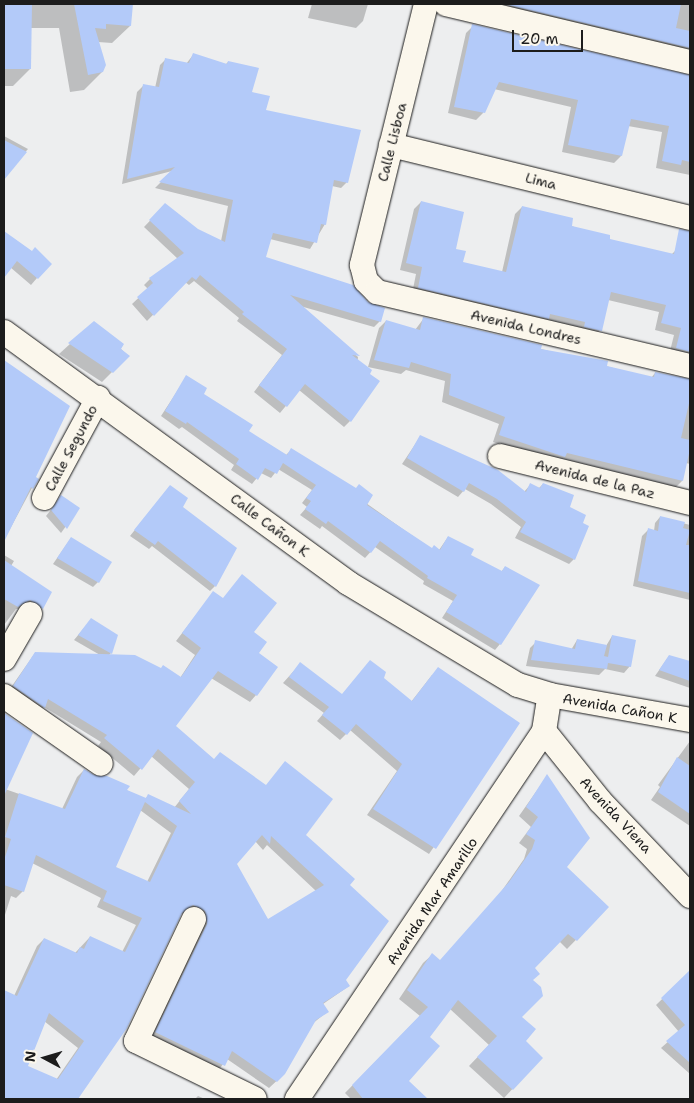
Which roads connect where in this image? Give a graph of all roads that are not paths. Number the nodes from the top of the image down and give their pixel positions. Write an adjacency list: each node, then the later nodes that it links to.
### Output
1 (426, 4): 4 (street, Calle Lisboa)
2 (446, 4): 3 (street)
3 (690, 62)
4 (391, 145): 5 (street, Lima); 6 (street, Calle Lisboa)
5 (690, 218)
6 (366, 281): 8 (street, Avenida Londres)
7 (4, 332): 9 (street, Calle Cañon K)
8 (690, 366)
9 (98, 398): 11 (street, Calle Segundo); 15 (street, Calle Cañon K)
10 (500, 456): 12 (street, Avenida de la Paz)
11 (44, 498)
12 (690, 503)
13 (30, 614): 14 (street)
14 (4, 659)
15 (550, 695): 17 (street, Avenida Cañon K); 18 (street, Avenida Mar Amarillo)
16 (4, 696): 19 (street)
17 (690, 720)
18 (544, 731): 20 (street, Avenida Viena); 23 (street, Avenida Mar Amarillo)
19 (101, 764)
20 (690, 896)
21 (194, 919): 22 (street)
22 (256, 1099)
23 (297, 1099)

